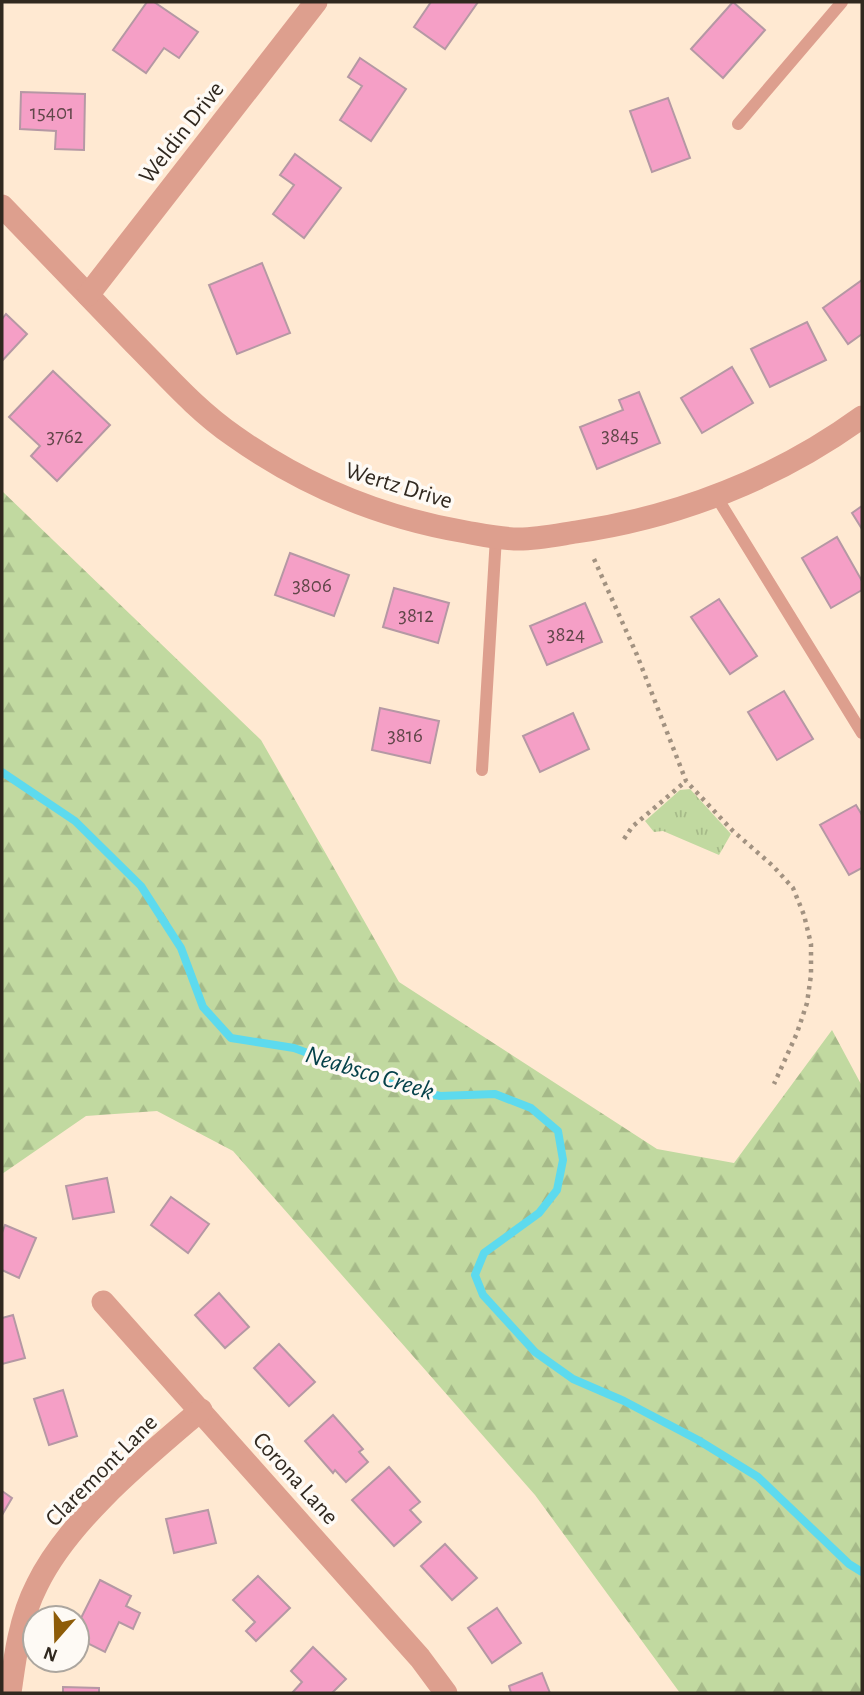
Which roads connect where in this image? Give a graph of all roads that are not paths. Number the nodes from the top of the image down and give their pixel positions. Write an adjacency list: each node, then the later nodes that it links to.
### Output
1 (316, 2): 5 (street, Weldin Drive)
2 (842, 2): 3 (lane)
3 (738, 124)
4 (2, 206): 5 (street, Wertz Drive)
5 (88, 295): 8 (street, Wertz Drive)
6 (862, 417): 7 (street, Wertz Drive)
7 (716, 496): 8 (street, Wertz Drive); 9 (lane)
8 (496, 537): 10 (lane)
9 (862, 733)
10 (482, 770)
11 (103, 1302): 12 (street, Corona Lane)
12 (201, 1410): 13 (street, Claremont Lane); 14 (street, Corona Lane)
13 (10, 1693)
14 (446, 1693)

